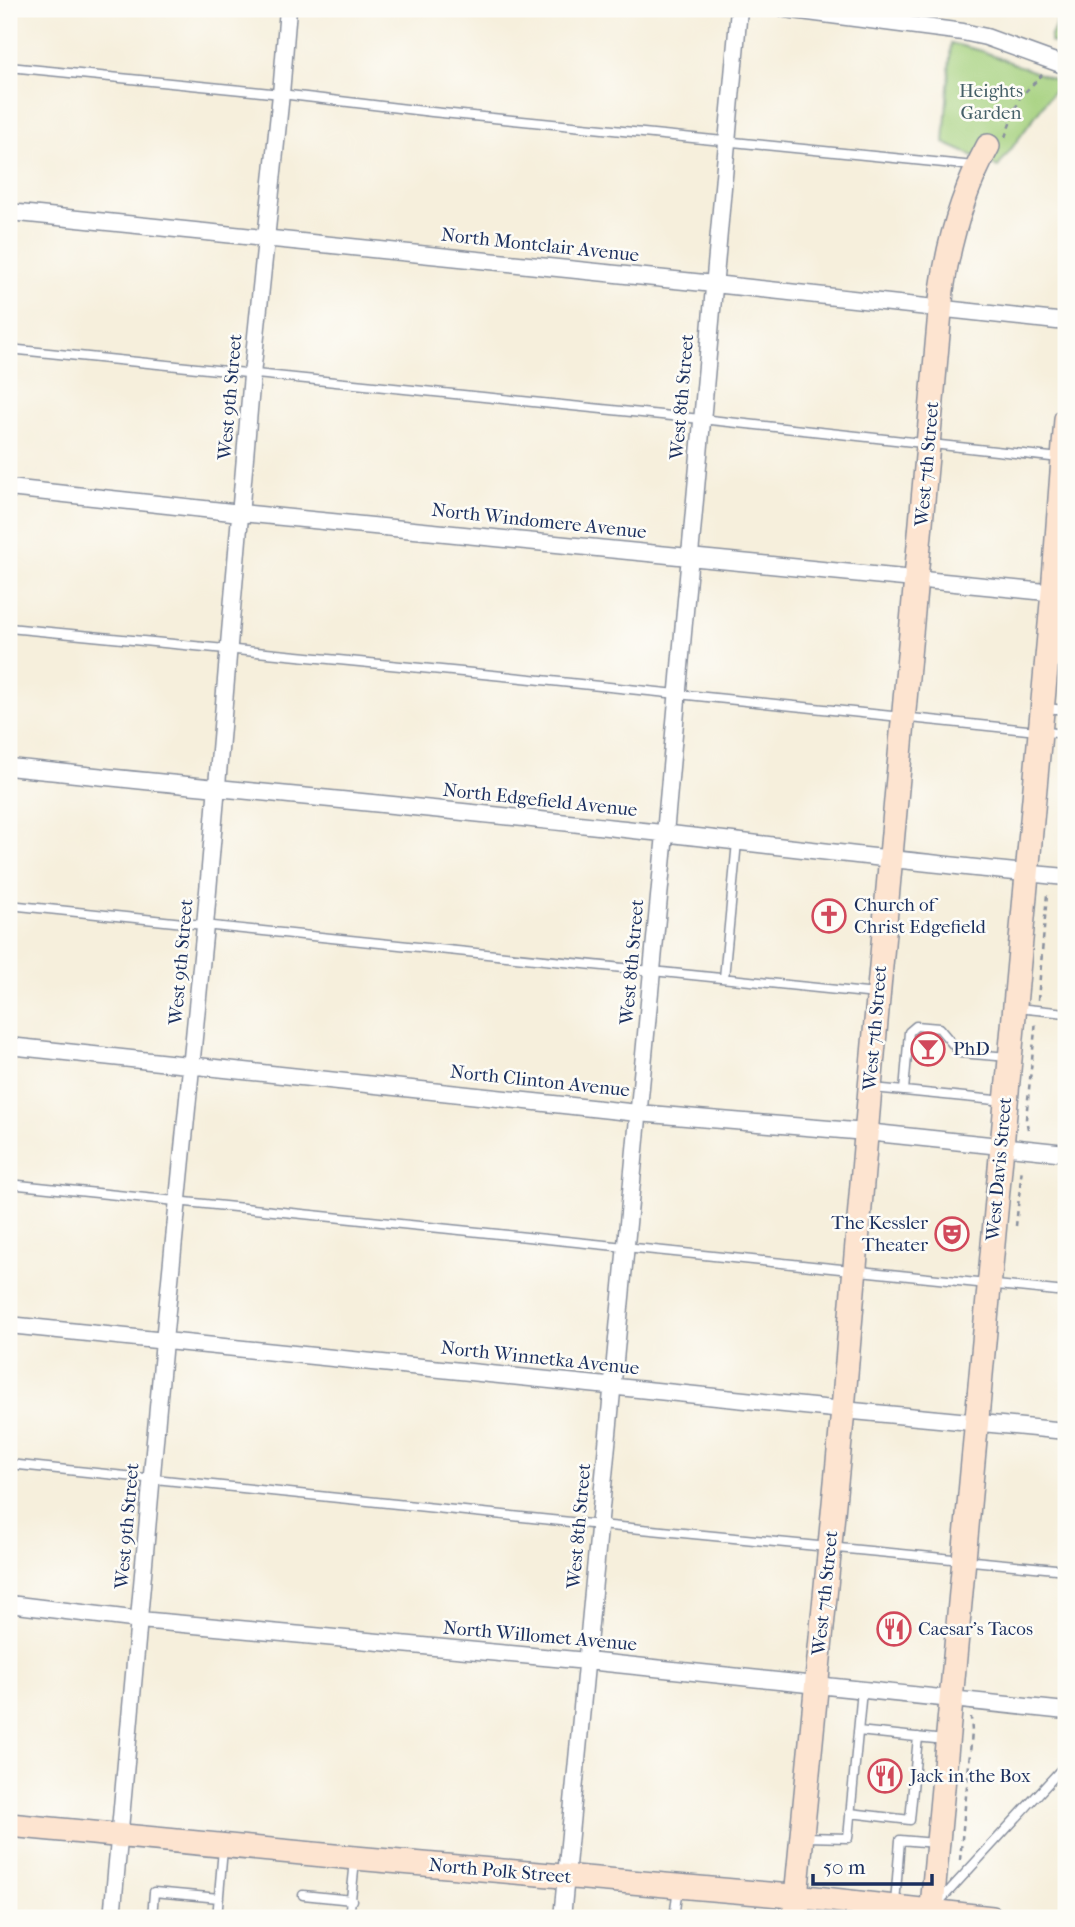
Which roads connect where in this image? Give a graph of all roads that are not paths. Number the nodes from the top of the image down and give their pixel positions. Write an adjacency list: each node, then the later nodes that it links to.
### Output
1 (288, 9): 9 (street, West 9th Street)
2 (739, 9): 10 (street, West 8th Street)
3 (785, 9): 4 (street)
4 (792, 9): 5 (street)
5 (883, 14): 6 (street)
6 (904, 16): 7 (street)
7 (1066, 66)
8 (9, 67): 9 (lane)
9 (282, 94): 10 (lane); 13 (street, West 9th Street)
10 (727, 142): 11 (lane); 14 (street, West 8th Street)
11 (983, 156): 15 (main road, West 7th Street)
12 (9, 212): 13 (street, North Montclair Avenue)
13 (267, 238): 14 (street, North Montclair Avenue); 18 (street, West 9th Street)
14 (714, 284): 15 (street, North Montclair Avenue); 19 (street, West 8th Street)
15 (940, 309): 16 (street, North Montclair Avenue); 21 (main road, West 7th Street)
16 (1066, 322)
17 (9, 349): 18 (lane)
18 (252, 375): 19 (lane); 24 (street, West 9th Street)
19 (701, 419): 21 (lane); 25 (street, West 8th Street)
20 (1066, 419): 22 (main road, West Davis Street)
21 (928, 444): 22 (lane); 26 (main road, West 7th Street)
22 (1064, 466): 27 (main road, West Davis Street)
23 (9, 488): 24 (street, North Windomere Avenue)
24 (241, 513): 25 (street, North Windomere Avenue); 29 (street, West 9th Street)
25 (689, 557): 26 (street, North Windomere Avenue); 30 (street, West 8th Street)
26 (917, 580): 27 (street, North Windomere Avenue); 33 (main road, West 7th Street)
27 (1060, 593): 31 (main road, West Davis Street)
28 (9, 628): 29 (lane)
29 (228, 649): 30 (lane); 37 (street, West 9th Street)
30 (677, 694): 33 (lane); 38 (street, West 8th Street)
31 (1042, 708): 32 (lane); 34 (main road, West Davis Street)
32 (1066, 710)
33 (904, 718): 34 (lane); 40 (main road, West 7th Street)
34 (1040, 731): 35 (lane); 41 (main road, West Davis Street)
35 (1066, 734)
36 (9, 767): 37 (street, North Edgefield Avenue)
37 (217, 789): 38 (street, North Edgefield Avenue); 44 (street, West 9th Street)
38 (665, 834): 39 (street, North Edgefield Avenue); 45 (street, West 8th Street)
39 (737, 842): 40 (street, North Edgefield Avenue); 46 (lane)
40 (891, 859): 41 (street, North Edgefield Avenue); 47 (main road, West 7th Street)
41 (1026, 873): 42 (street, North Edgefield Avenue); 48 (main road, West Davis Street)
42 (1066, 877)
43 (9, 905): 44 (lane)
44 (205, 926): 45 (lane); 52 (street, West 9th Street)
45 (652, 971): 46 (lane); 56 (street, West 8th Street)
46 (724, 978): 47 (lane)
47 (878, 994): 53 (main road, West 7th Street)
48 (1014, 1008): 49 (lane); 51 (main road, West Davis Street)
49 (1066, 1013)
50 (9, 1046): 52 (street, North Clinton Avenue)
51 (1009, 1057): 54 (lane); 55 (main road, West Davis Street)
52 (192, 1065): 56 (street, North Clinton Avenue); 61 (street, West 9th Street)
53 (870, 1088): 54 (lane); 57 (main road, West 7th Street)
54 (904, 1091): 55 (lane)
55 (1005, 1101): 58 (main road, West Davis Street)
56 (638, 1112): 57 (street, North Clinton Avenue); 62 (street, West 8th Street)
57 (866, 1132): 58 (street, North Clinton Avenue); 63 (main road, West 7th Street)
58 (1001, 1147): 59 (street, North Clinton Avenue); 64 (main road, West Davis Street)
59 (1066, 1153)
60 (9, 1184): 61 (lane)
61 (178, 1202): 62 (lane); 67 (street, West 9th Street)
62 (626, 1248): 63 (lane); 68 (street, West 8th Street)
63 (855, 1271): 64 (lane); 69 (main road, West 7th Street)
64 (988, 1284): 65 (lane); 70 (main road, West Davis Street)
65 (1066, 1292)
66 (9, 1325): 67 (street, North Winnetka Avenue)
67 (164, 1341): 68 (street, North Winnetka Avenue); 73 (street, West 9th Street)
68 (613, 1386): 69 (street, North Winnetka Avenue); 74 (street, West 8th Street)
69 (843, 1410): 70 (street, North Winnetka Avenue); 75 (main road, West 7th Street)
70 (975, 1423): 71 (street, North Winnetka Avenue); 76 (main road, West Davis Street)
71 (1066, 1431)
72 (9, 1464): 73 (lane)
73 (152, 1478): 74 (lane); 79 (street, West 9th Street)
74 (600, 1525): 75 (lane); 80 (street, West 8th Street)
75 (829, 1547): 76 (lane); 81 (main road, West 7th Street)
76 (963, 1560): 77 (lane); 83 (main road, West Davis Street)
77 (1066, 1570)
78 (9, 1604): 79 (street, North Willomet Avenue)
79 (140, 1620): 80 (street, North Willomet Avenue); 91 (street, West 9th Street)
80 (587, 1661): 81 (street, North Willomet Avenue); 96 (street, West 8th Street)
81 (816, 1685): 82 (street, North Willomet Avenue); 92 (main road, West 7th Street)
82 (862, 1690): 83 (street, North Willomet Avenue); 85 (lane)
83 (951, 1699): 84 (street, North Willomet Avenue); 87 (main road, West Davis Street)
84 (1066, 1711)
85 (858, 1731): 86 (lane); 89 (lane)
86 (918, 1737): 87 (lane); 89 (lane)
87 (947, 1740): 93 (main road, West Davis Street)
88 (1066, 1764): 103 (lane)
89 (850, 1813): 92 (lane)
90 (9, 1825): 91 (main road, North Polk Street)
91 (120, 1834): 94 (main road, North Polk Street); 104 (street, West 9th Street)
92 (802, 1837): 101 (main road, West 7th Street)
93 (938, 1843): 102 (lane); 103 (main road, West Davis Street)
94 (224, 1846): 95 (main road, North Polk Street); 99 (lane)
95 (355, 1858): 96 (main road, North Polk Street); 100 (lane)
96 (566, 1877): 97 (main road, North Polk Street); 108 (street, West 8th Street)
97 (678, 1887): 101 (main road, North Polk Street); 109 (lane)
98 (303, 1895): 100 (lane)
99 (219, 1898): 105 (lane); 106 (lane)
100 (352, 1900): 107 (lane)
101 (795, 1907): 102 (main road, North Polk Street)
102 (885, 1910): 103 (main road, North Polk Street)
103 (931, 1914): 110 (main road, North Polk Street)
104 (112, 1918)
105 (152, 1918)
106 (217, 1918)
107 (349, 1918)
108 (562, 1918)
109 (674, 1918)
110 (992, 1918)

